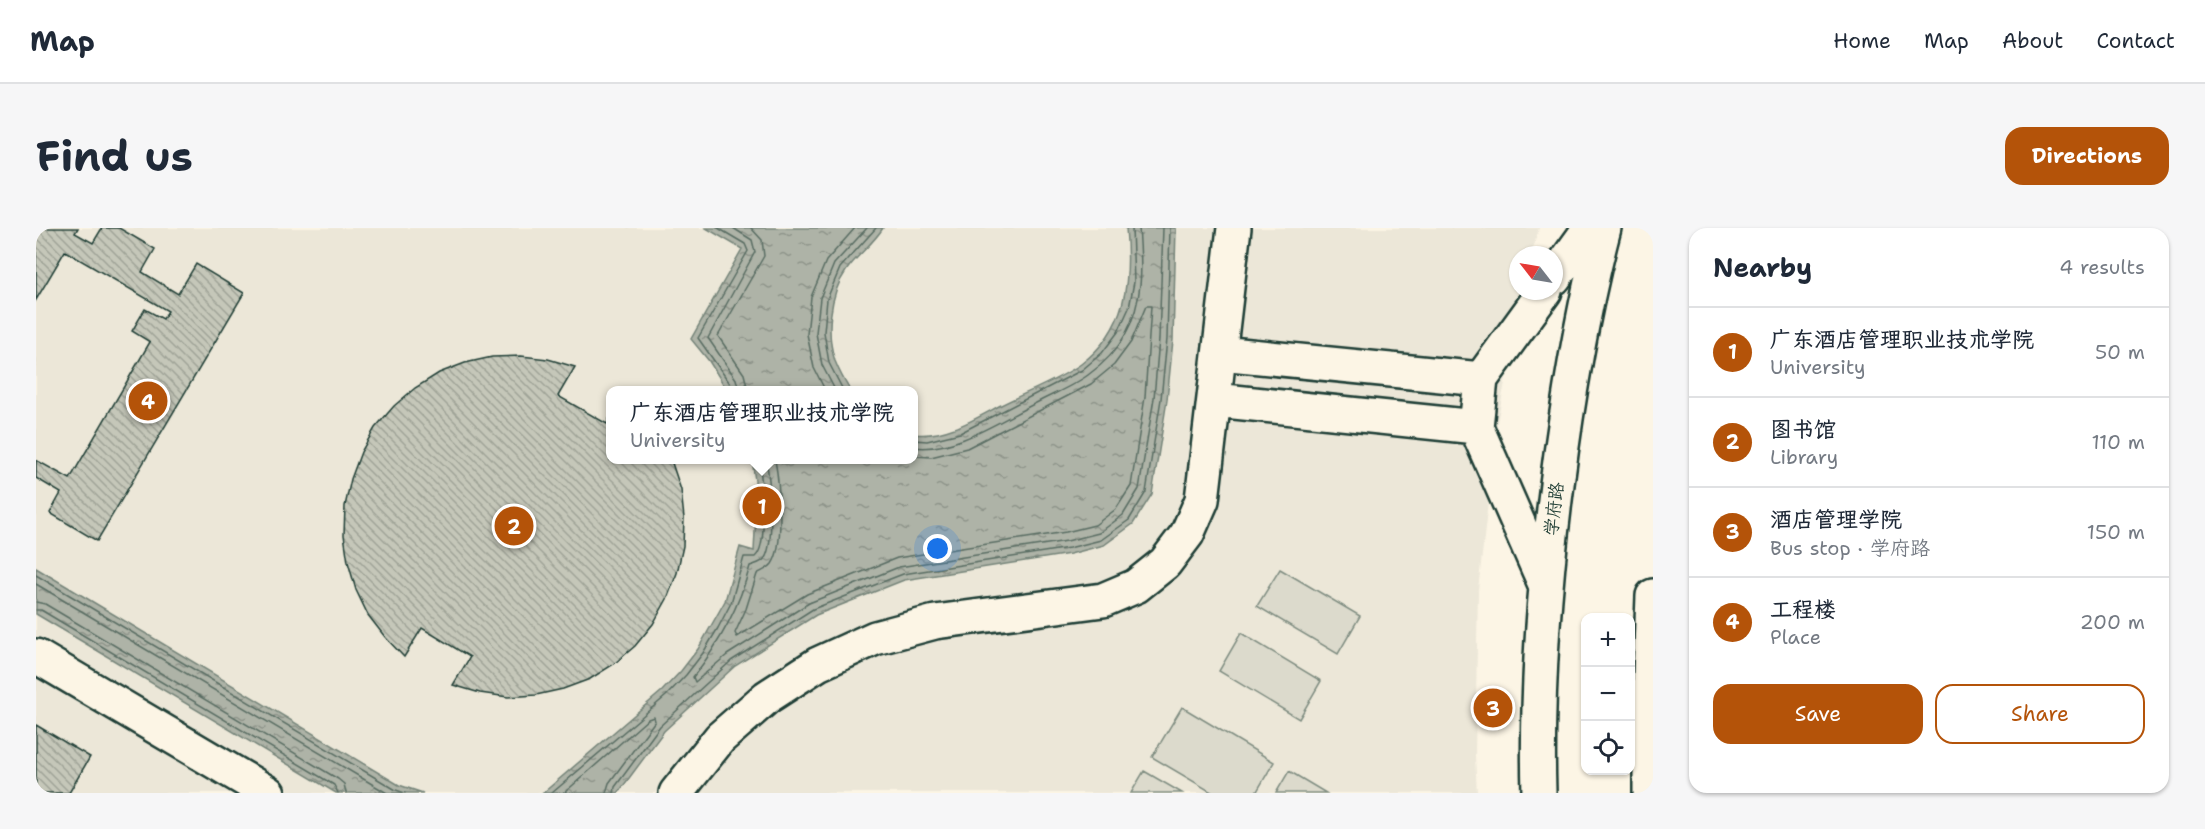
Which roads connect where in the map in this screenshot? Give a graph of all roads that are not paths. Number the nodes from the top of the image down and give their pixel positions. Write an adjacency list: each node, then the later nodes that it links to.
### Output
1 (1234, 228): 6 (main road)
2 (1590, 228): 4 (main road)
3 (1604, 228): 10 (main road, 学府路)
4 (1563, 266)
5 (1538, 300): 7 (main road)
6 (1220, 353): 7 (main road); 8 (main road)
7 (1480, 380): 9 (main road)
8 (1215, 400): 9 (main road); 14 (main road)
9 (1476, 427): 10 (main road)
10 (1545, 584): 15 (main road, 学府路)
11 (1653, 596): 16 (main road)
12 (36, 656): 13 (main road)
13 (268, 793)
14 (676, 793)
15 (1539, 793)
16 (1650, 793)

